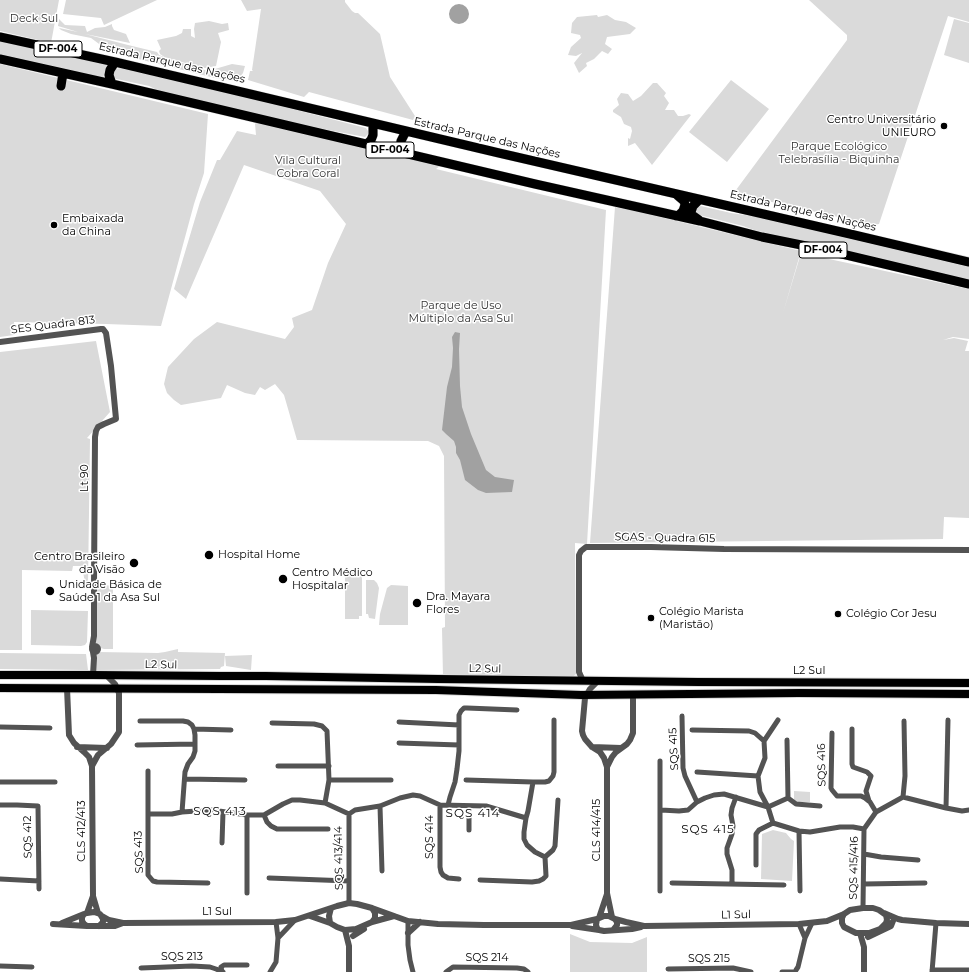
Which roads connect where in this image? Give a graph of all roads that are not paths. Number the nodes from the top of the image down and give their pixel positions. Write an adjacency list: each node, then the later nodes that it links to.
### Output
1 (0, 36): 3 (highway, Estrada Parque das Nações / DF-004)
2 (0, 59): 4 (highway, DF-004)
3 (115, 62): 5 (highway); 7 (highway, Estrada Parque das Nações / DF-004)
4 (63, 73): 5 (highway, DF-004); 6 (highway)
5 (112, 84): 9 (highway, DF-004)
6 (61, 86)
7 (374, 124): 8 (highway, Estrada Parque das Nações / DF-004); 9 (highway)
8 (406, 132): 10 (highway); 11 (highway, Estrada Parque das Nações / DF-004)
9 (368, 144): 10 (highway, DF-004)
10 (400, 152): 13 (highway, DF-004)
11 (677, 195): 12 (highway, Estrada Parque das Nações / DF-004); 13 (highway)
12 (699, 200): 14 (highway); 15 (highway, Estrada Parque das Nações / DF-004)
13 (676, 216): 14 (highway, DF-004)
14 (700, 221): 16 (highway, DF-004)
15 (969, 262)
16 (969, 284)
17 (106, 333): 18 (street, SES Quadra 813); 23 (street, Lt 90)
18 (0, 342)
19 (969, 550): 20 (street, SGAS - Quadra 615)
20 (579, 672): 29 (street); 30 (street, SGAS - Quadra 615)
21 (0, 675): 22 (main road, L2 Sul)
22 (15, 675): 25 (main road, L2 Sul); 36 (main road)
23 (93, 675): 24 (main road, L2 Sul); 25 (main road, L2 Sul)
24 (106, 675): 26 (main road, L2 Sul); 39 (street)
25 (30, 676): 37 (main road)
26 (160, 676): 27 (main road, L2 Sul); 40 (main road)
27 (174, 676): 28 (main road, L2 Sul); 41 (main road)
28 (547, 681): 29 (main road, L2 Sul); 42 (main road)
29 (573, 681): 30 (main road, L2 Sul)
30 (583, 681): 31 (main road, L2 Sul)
31 (598, 682): 32 (main road, L2 Sul); 46 (street)
32 (674, 682): 33 (main road, L2 Sul); 43 (main road)
33 (948, 683): 34 (main road, L2 Sul); 44 (main road)
34 (969, 683)
35 (0, 688): 36 (main road, L2 Sul)
36 (16, 688): 37 (main road, L2 Sul)
37 (30, 688): 38 (main road, L2 Sul)
38 (67, 688): 39 (main road, L2 Sul); 72 (street)
39 (118, 688): 40 (main road, L2 Sul); 73 (street)
40 (159, 689): 41 (main road, L2 Sul)
41 (174, 689): 42 (main road, L2 Sul)
42 (547, 694): 46 (main road, L2 Sul)
43 (673, 694): 44 (main road, L2 Sul); 47 (main road, L2 Sul)
44 (948, 694): 45 (main road, L2 Sul)
45 (969, 694)
46 (586, 695): 47 (main road, L2 Sul); 71 (street)
47 (633, 695): 74 (street)
48 (517, 710): 57 (street, SQS 414)
49 (682, 716): 95 (street, SQS 415)
50 (554, 720): 90 (street)
51 (778, 720): 66 (street)
52 (948, 720): 105 (street)
53 (140, 721): 60 (street)
54 (904, 721): 92 (street)
55 (399, 722): 57 (street)
56 (272, 723): 78 (street)
57 (459, 724): 70 (street, SQS 414)
58 (0, 727): 59 (street)
59 (50, 728)
60 (194, 729): 62 (street); 68 (street)
61 (852, 729): 96 (street)
62 (231, 730)
63 (692, 730): 66 (street, SQS 415)
64 (832, 732): 96 (street, SQS 416)
65 (787, 740): 93 (street)
66 (764, 741): 82 (street)
67 (399, 743): 70 (street)
68 (195, 744): 69 (street); 83 (street)
69 (137, 745)
70 (459, 745): 100 (street, SQS 414)
71 (592, 746): 74 (street); 79 (street)
72 (77, 747): 73 (street); 76 (street)
73 (106, 748): 76 (street)
74 (621, 748): 79 (street)
75 (660, 761): 106 (street, SQS 415)
76 (92, 766): 144 (street, CLS 412/413)
77 (278, 766): 78 (street)
78 (329, 766): 85 (street)
79 (608, 767): 143 (street, CLS 414/415)
80 (148, 772): 111 (street, SQS 413)
81 (697, 772): 82 (street, SQS 415)
82 (758, 776): 104 (street)
83 (185, 779): 84 (street); 108 (street)
84 (245, 780)
85 (329, 780): 86 (street); 97 (street)
86 (391, 780)
87 (466, 780): 90 (street)
88 (0, 782): 89 (street)
89 (55, 782)
90 (533, 782): 115 (street)
91 (736, 797): 95 (street); 104 (street); 136 (street)
92 (903, 797): 105 (street); 110 (street)
93 (788, 798): 103 (street); 104 (street)
94 (558, 800): 123 (street)
95 (697, 802): 106 (street)
96 (870, 802): 110 (street)
97 (325, 804): 112 (street); 114 (street)
98 (0, 805): 131 (street, SQS 412)
99 (440, 805): 100 (street, SQS 414); 101 (street, SQS 414); 129 (street, SQS 414)
100 (448, 805): 102 (street, SQS 414)
101 (380, 806): 112 (street, SQS 414); 126 (street)
102 (469, 806): 115 (street, SQS 414); 119 (street)
103 (820, 806)
104 (768, 807): 116 (street)
105 (946, 808): 107 (street)
106 (661, 810): 141 (street, SQS 415)
107 (969, 810)
108 (182, 812): 109 (street); 111 (street)
109 (223, 812): 113 (street); 121 (street)
110 (876, 812): 117 (street)
111 (148, 814): 133 (street, SQS 413)
112 (348, 814): 132 (street, SQS 413/414)
113 (247, 815): 114 (street); 142 (street)
114 (264, 815): 118 (street)
115 (526, 818): 123 (street)
116 (773, 823): 120 (street); 125 (street)
117 (864, 829): 120 (street); 122 (street, SQS 415/416)
118 (328, 830)
119 (469, 830)
120 (799, 831): 140 (street)
121 (222, 843)
122 (864, 854): 124 (street); 137 (street, SQS 415/416)
123 (545, 857): 130 (street)
124 (918, 860)
125 (756, 865)
126 (382, 870)
127 (269, 878): 132 (street)
128 (0, 879): 131 (street)
129 (459, 879)
130 (480, 880)
131 (39, 881): 139 (street, SQS 412)
132 (349, 881): 145 (street, SQS 413/414)
133 (208, 883)
134 (672, 883): 136 (street)
135 (925, 883): 137 (street)
136 (732, 884): 138 (street)
137 (864, 884): 148 (street, SQS 415/416)
138 (784, 885)
139 (39, 889)
140 (800, 891)
141 (660, 892)
142 (247, 893)
143 (607, 893): 155 (street, CLS 414/415); 156 (street, CLS 414/415)
144 (93, 896): 150 (street, CLS 412/413); 151 (street, CLS 412/413)
145 (349, 903): 146 (street, L1 Sul); 147 (street)
146 (331, 908): 153 (street, L1 Sul); 160 (street)
147 (372, 908): 154 (street); 161 (street)
148 (863, 908): 149 (street); 152 (street)
149 (883, 912): 159 (street); 168 (street)
150 (85, 914): 151 (street); 171 (street); 175 (street)
151 (100, 914): 165 (street, L1 Sul); 176 (street)
152 (844, 914): 158 (street, L1 Sul); 167 (street)
153 (310, 916): 157 (street, L1 Sul); 160 (street)
154 (394, 916): 161 (street); 162 (street)
155 (613, 918): 156 (street); 177 (street, L1 Sul); 180 (street)
156 (598, 919): 174 (street); 179 (street)
157 (295, 920): 163 (street, L1 Sul); 186 (street)
158 (827, 920): 166 (street, L1 Sul); 167 (street, L1 Sul)
159 (896, 920): 168 (street); 169 (street); 184 (street)
160 (327, 921): 181 (street)
161 (375, 921): 178 (street); 185 (street)
162 (408, 921): 164 (street); 182 (street)
163 (276, 922): 165 (street, L1 Sul); 186 (street)
164 (420, 922): 174 (street); 182 (street)
165 (123, 923): 176 (street, L1 Sul)
166 (812, 923): 172 (street, L1 Sul); 187 (street)
167 (842, 923): 183 (street)
168 (886, 923): 184 (street)
169 (936, 923): 173 (street); 196 (street)
170 (53, 924): 171 (street)
171 (61, 924): 175 (street)
172 (799, 924): 177 (street, L1 Sul); 187 (street)
173 (969, 924)
174 (571, 925): 179 (street)
175 (87, 926): 176 (street)
176 (99, 926)
177 (644, 926): 180 (street, L1 Sul)
178 (356, 929): 181 (street); 185 (street)
179 (599, 930): 180 (street)
180 (614, 930)
181 (345, 932): 188 (street)
182 (408, 933): 200 (street)
183 (860, 933): 184 (street); 189 (street)
184 (868, 935): 189 (street)
185 (353, 936): 188 (street)
186 (278, 938): 198 (street)
187 (805, 938): 204 (street)
188 (349, 946): 199 (street)
189 (864, 947): 205 (street)
190 (0, 966): 192 (street)
191 (247, 966): 197 (street)
192 (32, 967)
193 (141, 968): 197 (street, SQS 213)
194 (668, 969): 203 (street, SQS 215)
195 (969, 970): 196 (street)
196 (932, 971)
197 (222, 972)
198 (270, 972)
199 (349, 972)
200 (414, 972)
201 (446, 972): 202 (street, SQS 214)
202 (528, 972)
203 (751, 972)
204 (782, 972)
205 (864, 972)

